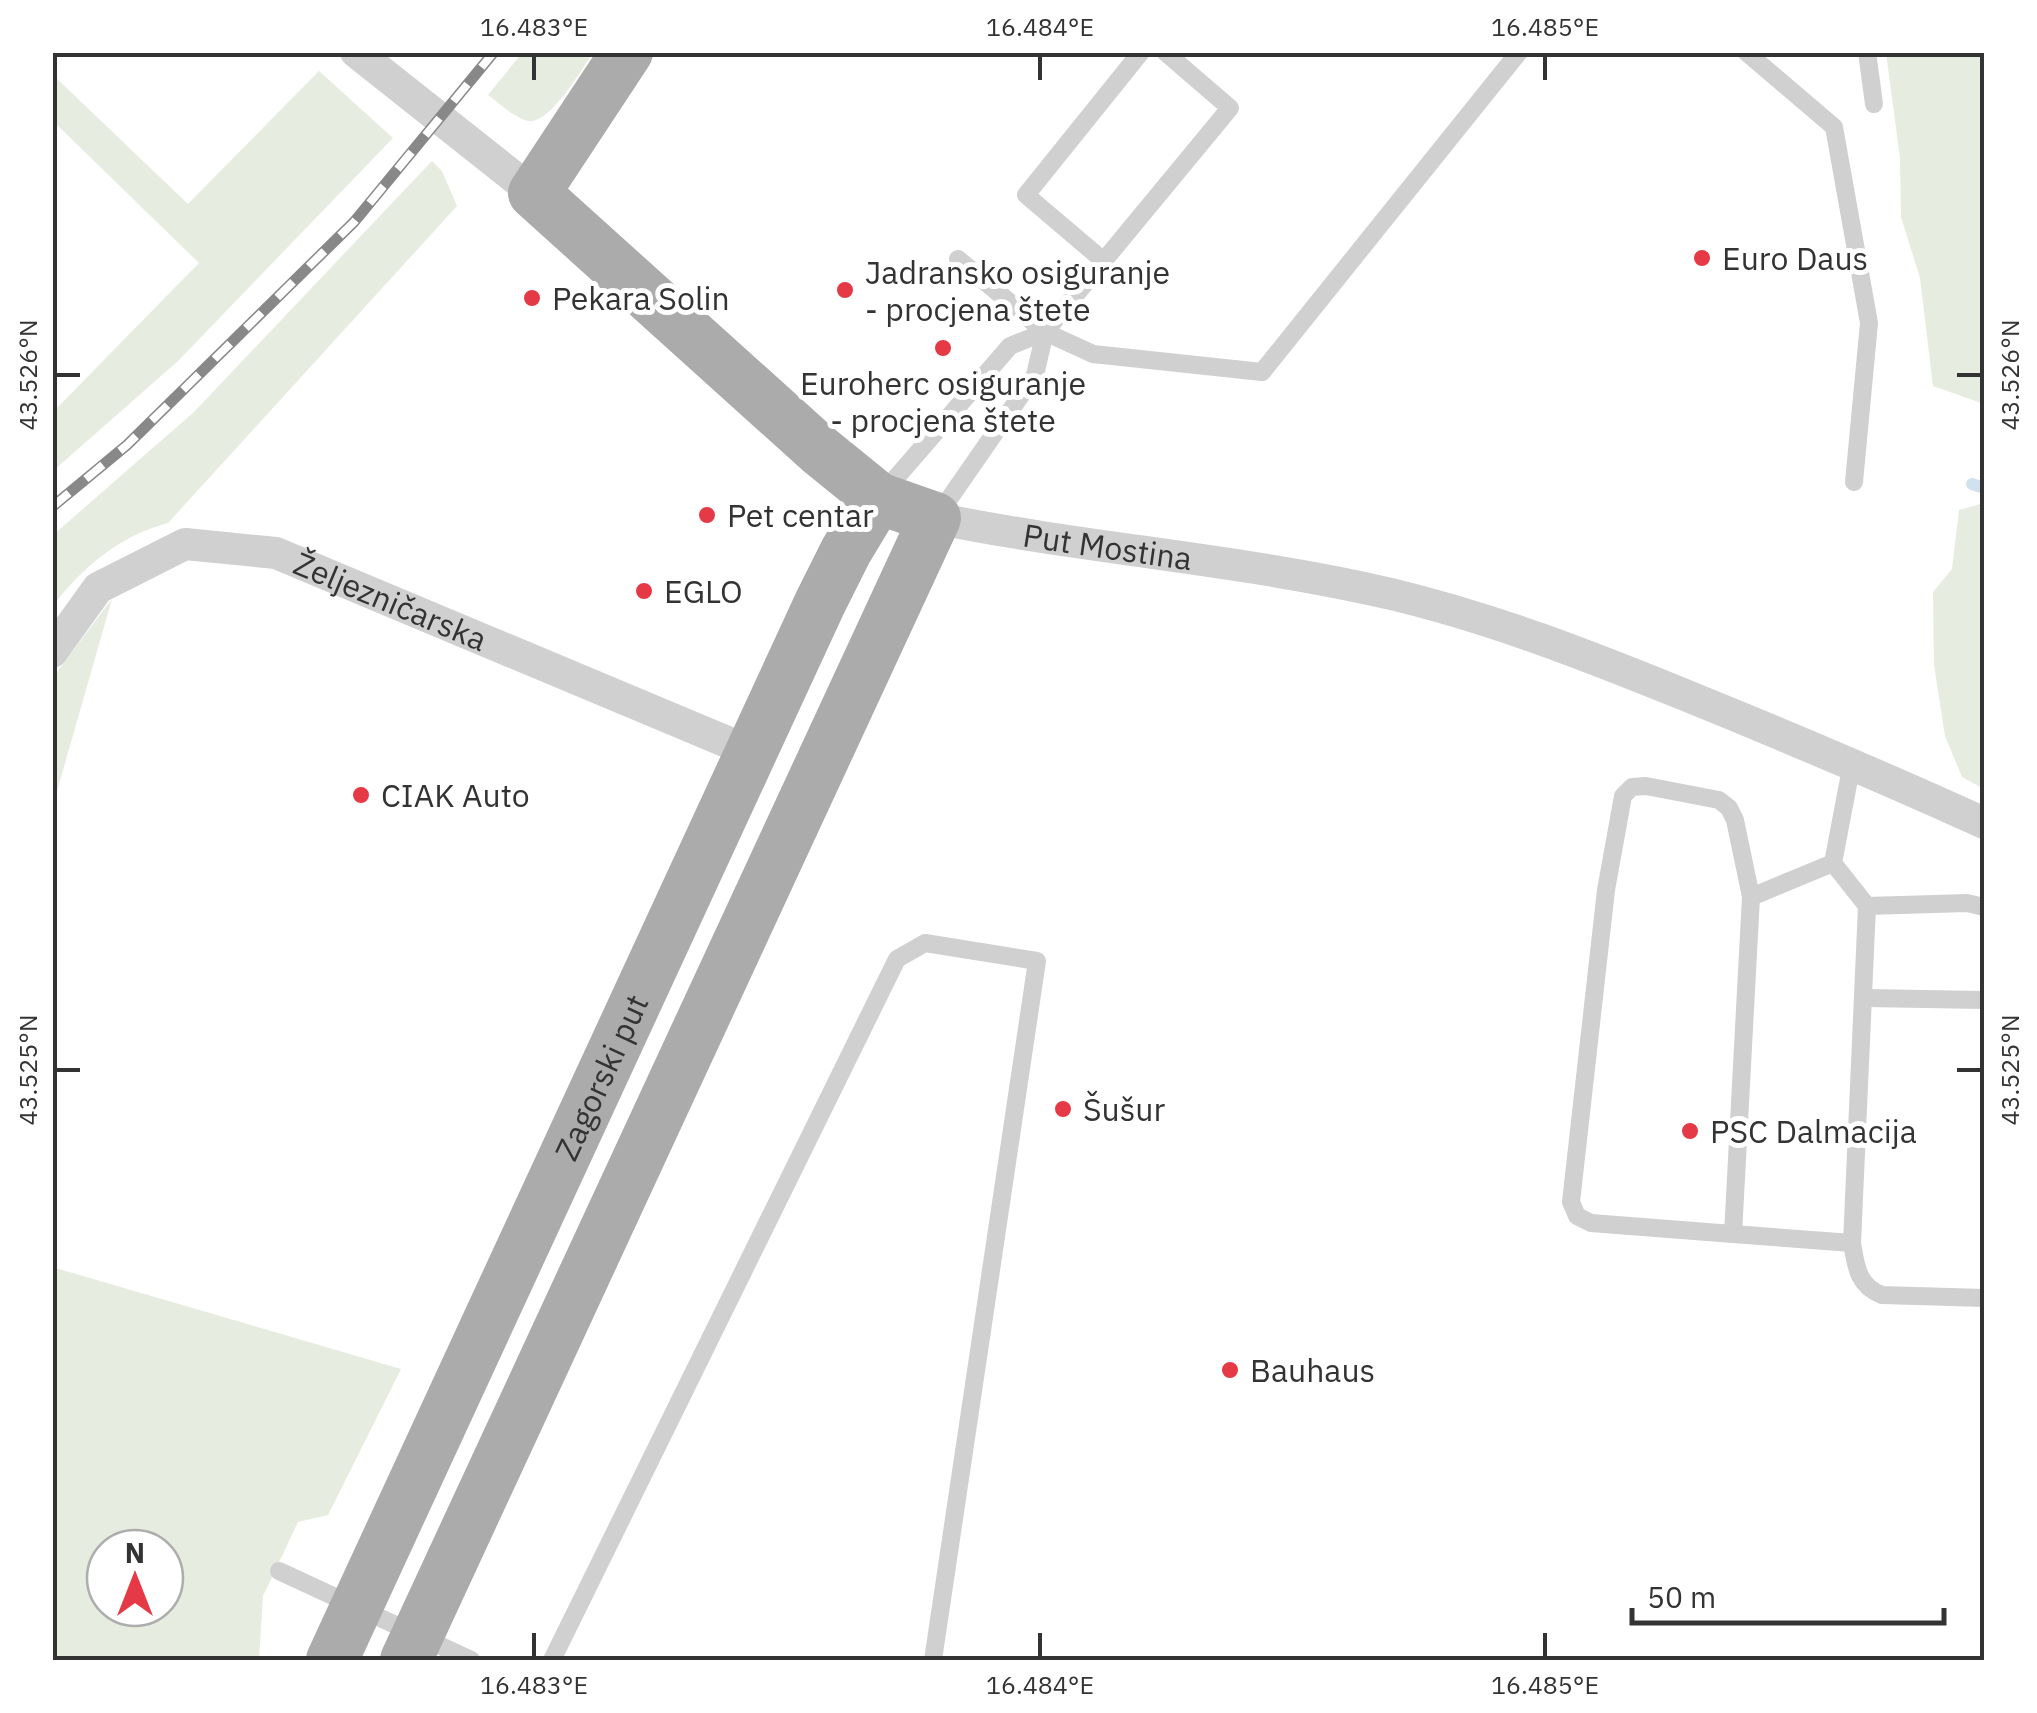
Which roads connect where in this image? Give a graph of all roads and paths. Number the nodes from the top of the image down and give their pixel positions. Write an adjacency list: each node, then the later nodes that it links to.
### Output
1 (356, 52): 9 (street, Put Mostina)
2 (626, 52): 9 (main road)
3 (1140, 52): 11 (lane)
4 (1165, 52): 11 (lane)
5 (1519, 52): 12 (lane)
6 (1746, 52): 13 (lane)
7 (1866, 52): 8 (lane)
8 (1874, 104)
9 (534, 192): 14 (main road, Put Mostina)
10 (958, 258): 12 (lane)
11 (1105, 262): 12 (lane)
12 (1044, 332): 14 (lane); 15 (lane)
13 (1854, 482)
14 (878, 498): 15 (main road, Put Mostina); 17 (main road, Zagorski put)
15 (935, 518): 18 (street, Put Mostina); 31 (main road)
16 (52, 652): 17 (street, Željezničarska)
17 (751, 752): 30 (main road, Zagorski put)
18 (1852, 763): 19 (street, Put Mostina); 20 (lane)
19 (1984, 822)
20 (1833, 864): 21 (lane); 22 (lane)
21 (1751, 897): 26 (lane); 26 (lane)
22 (1867, 906): 23 (lane); 24 (lane)
23 (1984, 907)
24 (1865, 998): 25 (lane); 27 (lane)
25 (1984, 1000)
26 (1732, 1234): 27 (lane)
27 (1852, 1243): 28 (lane)
28 (1984, 1298)
29 (279, 1571): 30 (lane)
30 (357, 1607): 31 (lane); 32 (main road, Zagorski put)
31 (412, 1648): 33 (lane)
32 (332, 1660)
33 (471, 1660)
34 (552, 1660): 35 (lane)
35 (933, 1660)

